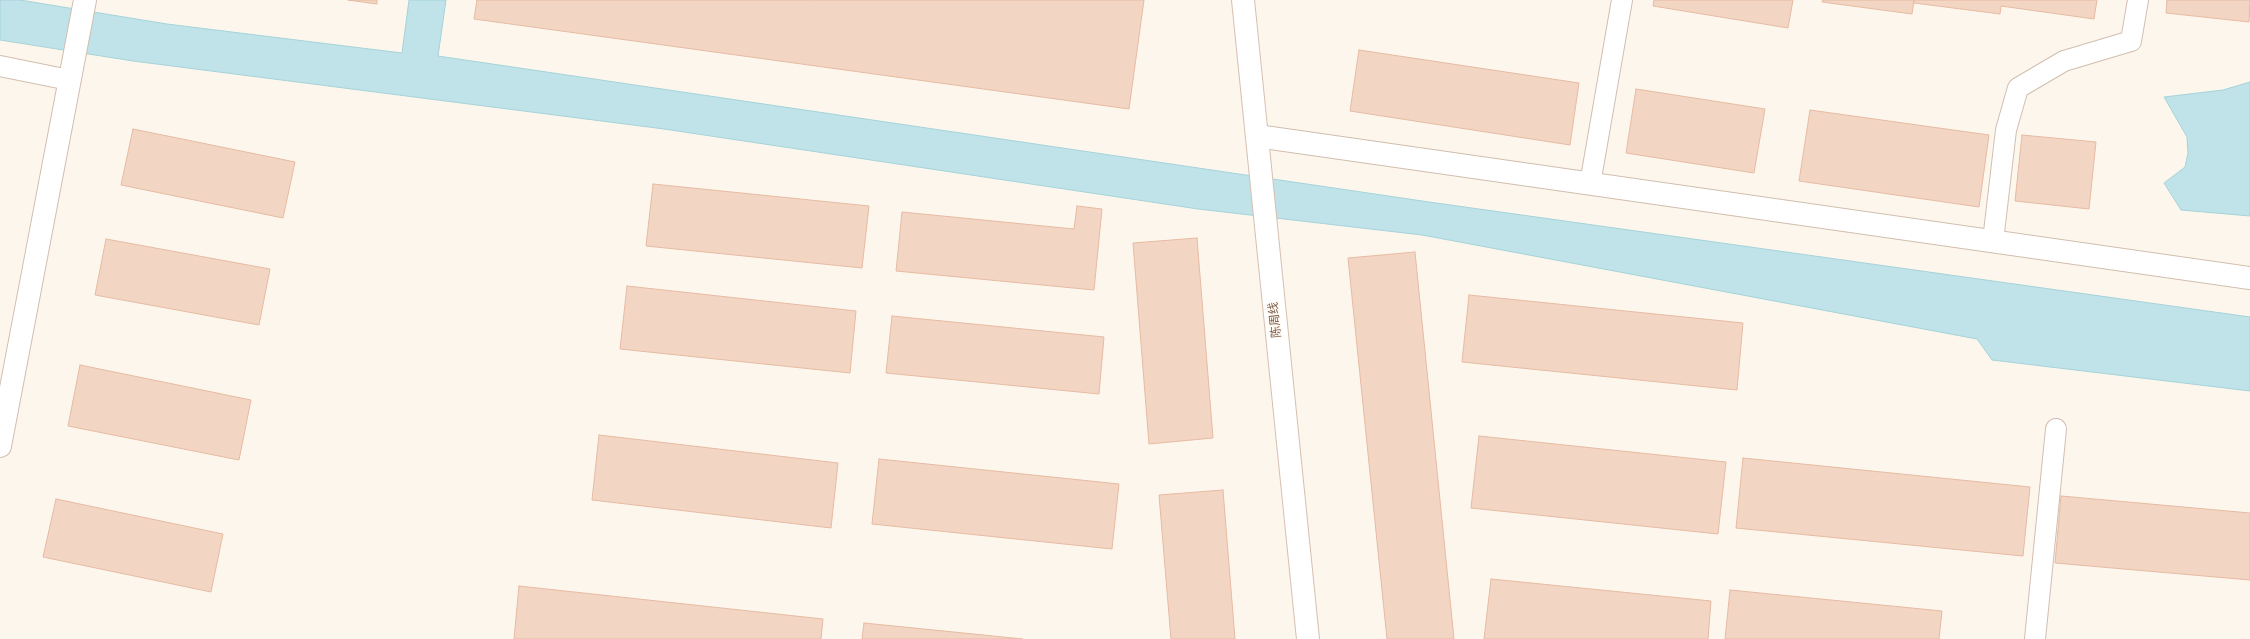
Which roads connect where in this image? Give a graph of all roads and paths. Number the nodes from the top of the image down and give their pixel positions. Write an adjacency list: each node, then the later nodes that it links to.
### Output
1 (84, 0): 6 (street)
2 (1243, 0): 7 (street, 陈周线)
3 (1622, 0): 8 (lane)
4 (2138, 0): 9 (lane)
5 (0, 66): 6 (lane)
6 (69, 80): 12 (street)
7 (1257, 136): 8 (street); 13 (street, 陈周线)
8 (1590, 184): 9 (street)
9 (1993, 241): 10 (street)
10 (2250, 278)
11 (2056, 429): 14 (lane)
12 (0, 446)
13 (1308, 639)
14 (2035, 639)

